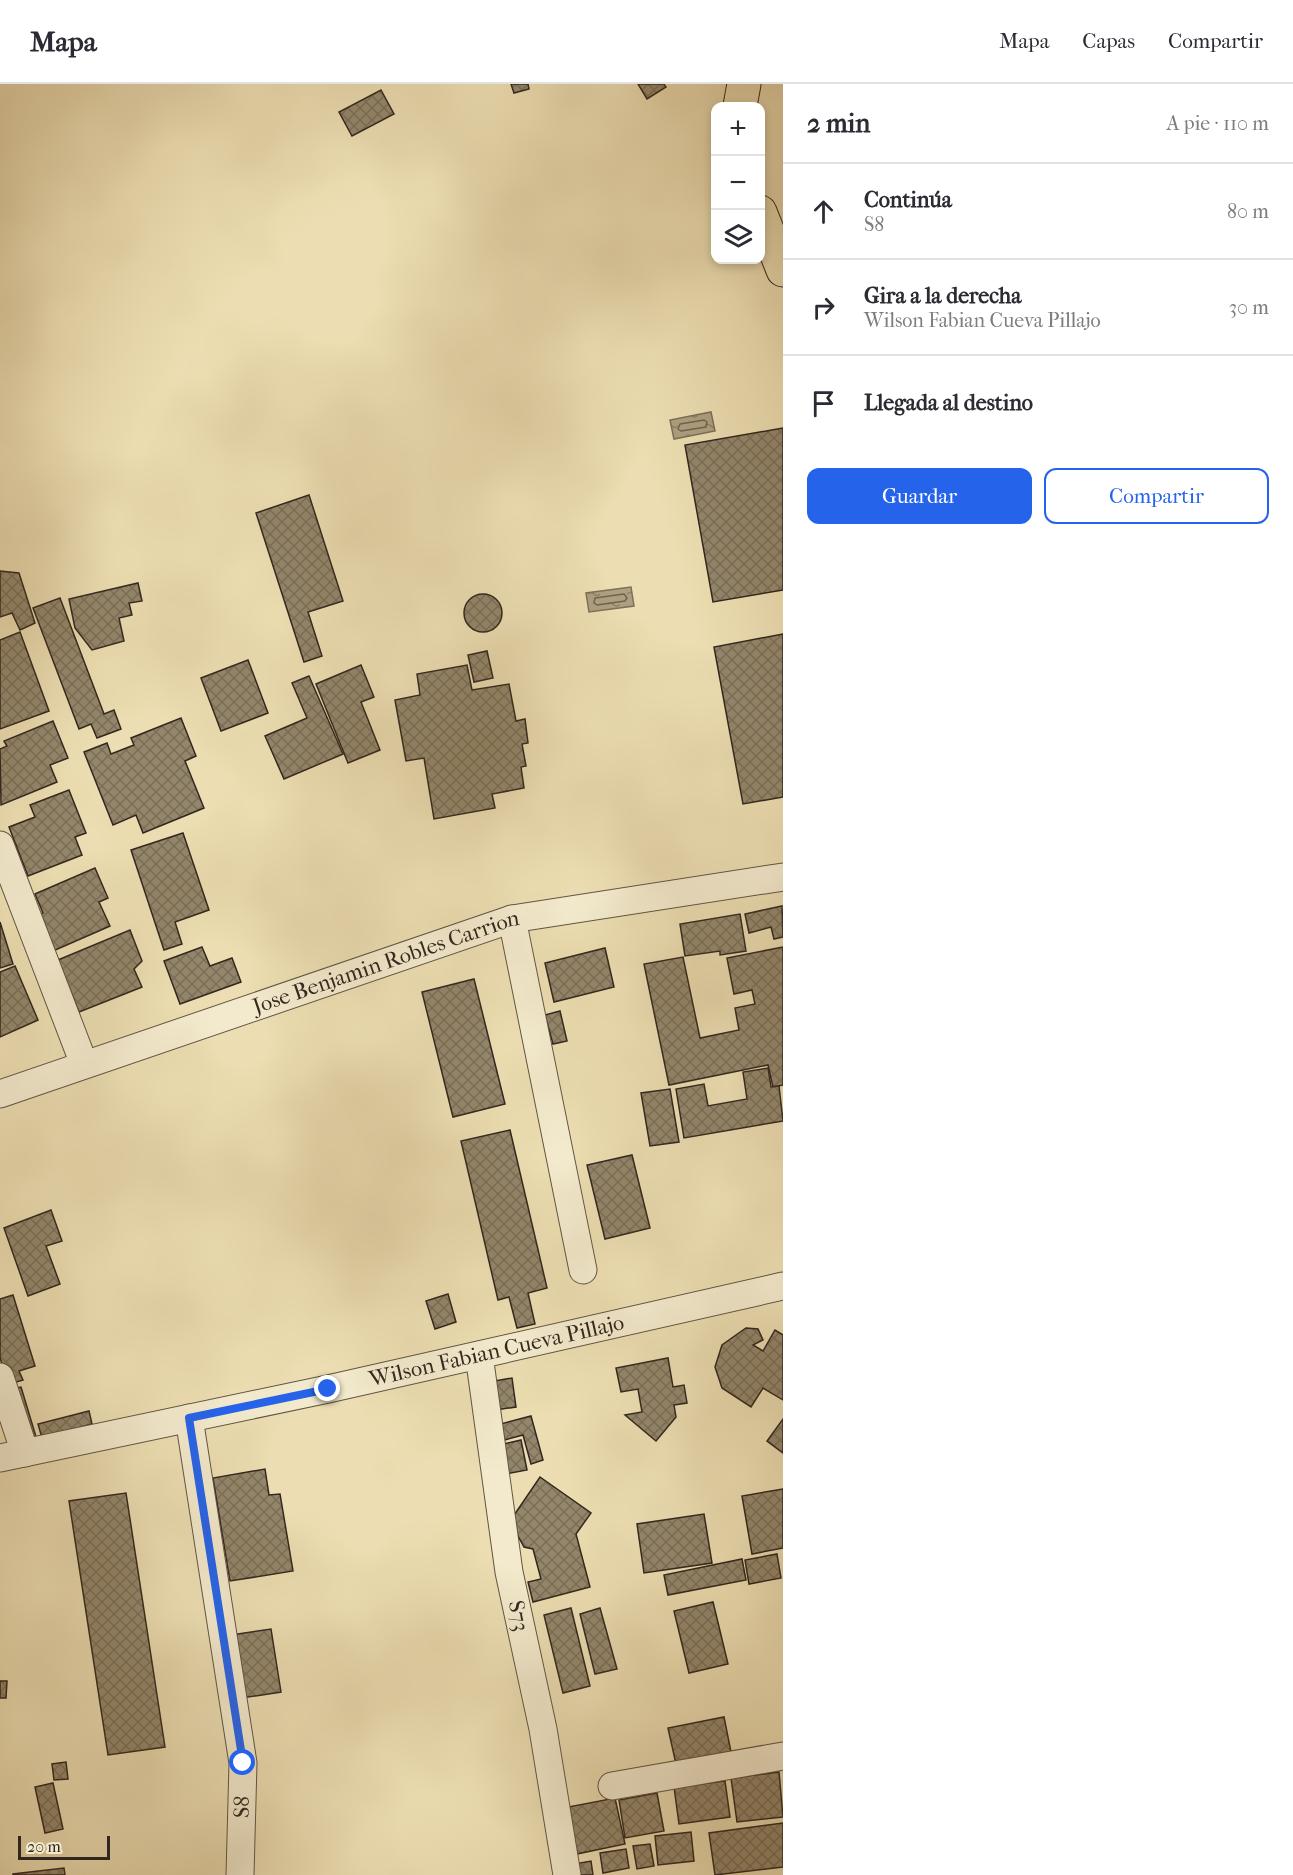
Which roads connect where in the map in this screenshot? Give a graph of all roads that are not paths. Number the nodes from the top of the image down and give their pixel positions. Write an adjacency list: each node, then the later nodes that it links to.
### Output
1 (744, 84): 2 (highway)
2 (741, 102)
3 (765, 207): 5 (highway)
4 (765, 225): 6 (highway)
5 (783, 225)
6 (783, 270)
7 (0, 845): 10 (street)
8 (783, 877): 9 (street, Jose Benjamin Robles Carrion)
9 (512, 919): 10 (street, Jose Benjamin Robles Carrion); 12 (street)
10 (84, 1064): 11 (street, Jose Benjamin Robles Carrion)
11 (0, 1094)
12 (584, 1270)
13 (783, 1286): 14 (street, Wilson Fabian Cueva Pillajo)
14 (479, 1355): 16 (street, Wilson Fabian Cueva Pillajo); 21 (street, S73)
15 (0, 1377): 17 (street)
16 (189, 1418): 17 (street, Wilson Fabian Cueva Pillajo); 20 (street, S8)
17 (13, 1456)
18 (783, 1756): 19 (street)
19 (612, 1786)
20 (240, 1875)
21 (567, 1875)

